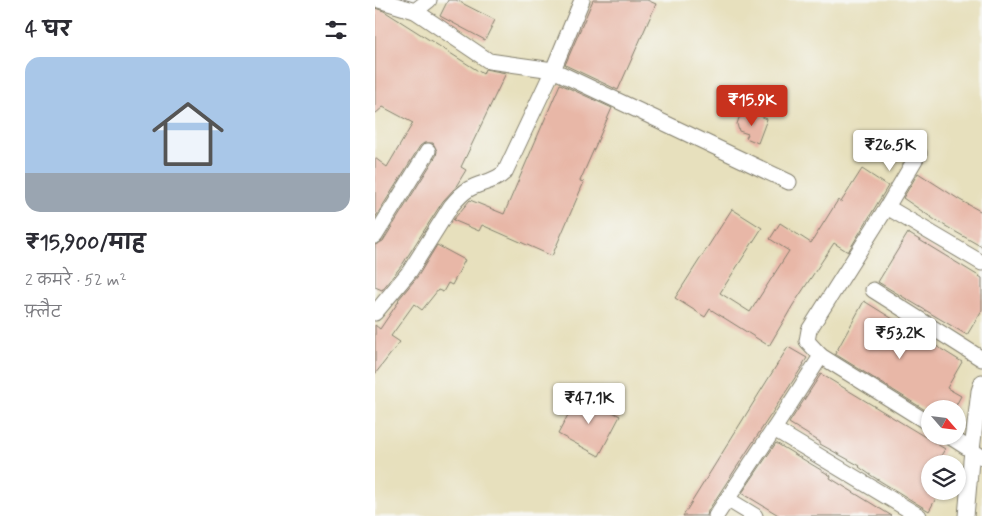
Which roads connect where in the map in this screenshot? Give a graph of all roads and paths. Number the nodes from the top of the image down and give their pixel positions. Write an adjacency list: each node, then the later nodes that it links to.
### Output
1 (379, 0): 4 (street)
2 (429, 0): 4 (street)
3 (582, 0): 5 (street)
4 (415, 12): 5 (street)
5 (553, 70): 8 (street); 13 (street)
6 (428, 151): 10 (street)
7 (919, 153): 9 (street)
8 (789, 182)
9 (887, 207): 11 (street); 14 (street)
10 (375, 236)
11 (982, 263)
12 (873, 290): 15 (street)
13 (375, 313)
14 (821, 356): 17 (street); 18 (street)
15 (982, 359)
16 (982, 382): 20 (street)
17 (921, 418)
18 (774, 429): 21 (street); 24 (street)
19 (963, 445): 20 (street)
20 (977, 454): 25 (street)
21 (727, 499): 22 (street); 23 (street)
22 (716, 516)
23 (755, 516)
24 (919, 516)
25 (966, 516)

